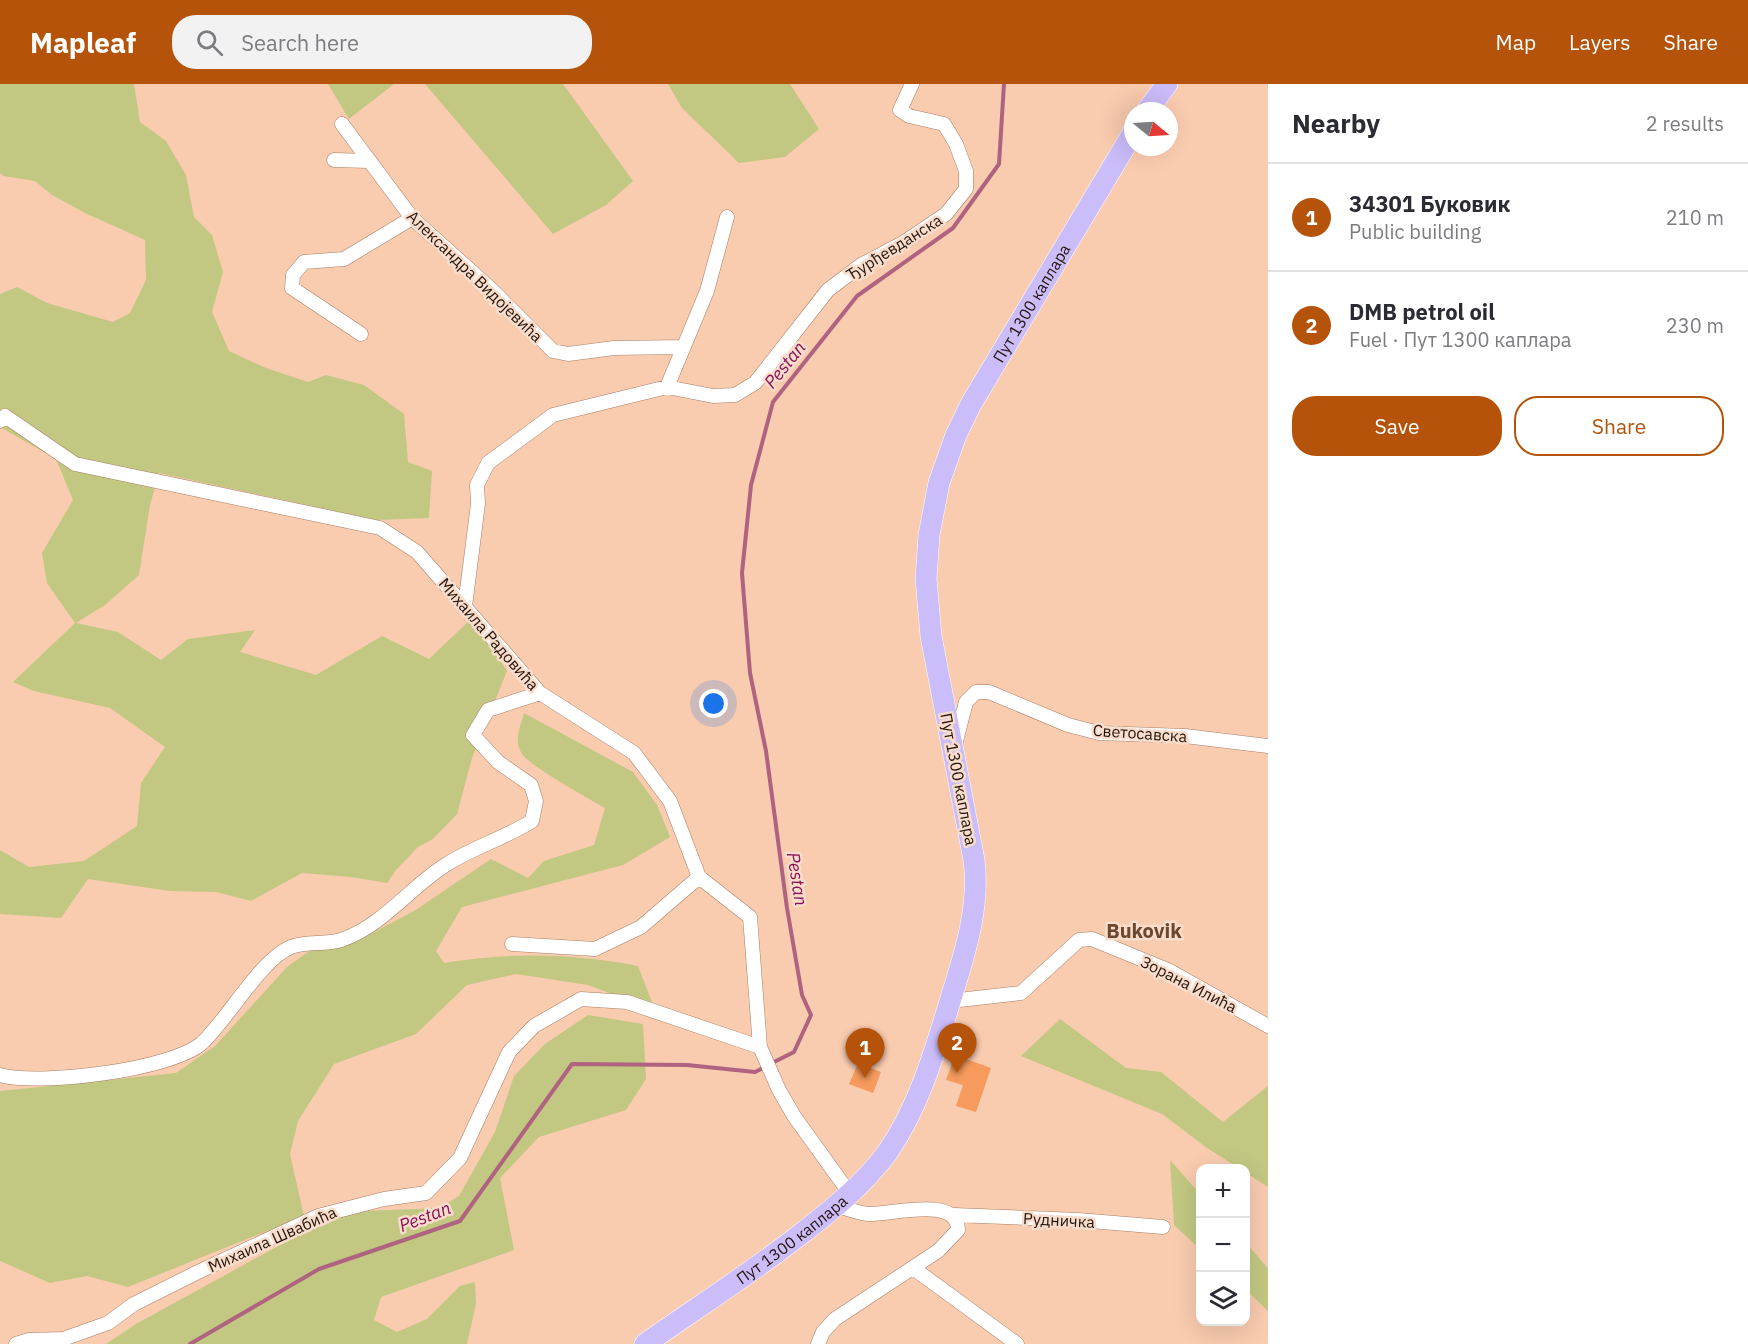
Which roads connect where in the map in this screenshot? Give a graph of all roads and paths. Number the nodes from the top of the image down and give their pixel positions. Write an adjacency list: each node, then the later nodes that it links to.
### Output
1 (912, 84): 12 (street, Ђурђевданска)
2 (1167, 84): 3 (main road)
3 (1154, 102)
4 (342, 124): 7 (street, Александра Видојевића)
5 (1124, 148): 17 (main road, Пут 1300 каплара)
6 (334, 160): 7 (street)
7 (369, 161): 9 (street, Александра Видојевића)
8 (727, 217): 11 (street)
9 (411, 218): 10 (street); 11 (street, Александра Видојевића)
10 (361, 334)
11 (683, 347): 12 (street)
12 (667, 387): 14 (street, Ђурђевданска)
13 (0, 421): 14 (street, Михаила Радовића)
14 (465, 606): 15 (street, Михаила Радовића)
15 (540, 693): 18 (street, Михаила Радовића); 23 (street)
16 (1268, 746): 17 (street, Светосавска)
17 (953, 753): 20 (main road, Пут 1300 каплара)
18 (699, 877): 19 (street); 22 (street)
19 (512, 944)
20 (950, 1001): 21 (street, Зорана Илића); 24 (main road, Пут 1300 каплара)
21 (1268, 1026)
22 (760, 1047): 24 (street); 28 (street, Михаила Швабића)
23 (0, 1075)
24 (843, 1200): 25 (street, Рудничка); 29 (main road, Пут 1300 каплара)
25 (954, 1215): 26 (street, Рудничка); 27 (street)
26 (1163, 1227)
27 (913, 1268): 30 (street); 31 (street)
28 (16, 1344)
29 (645, 1344)
30 (818, 1344)
31 (1017, 1344)

